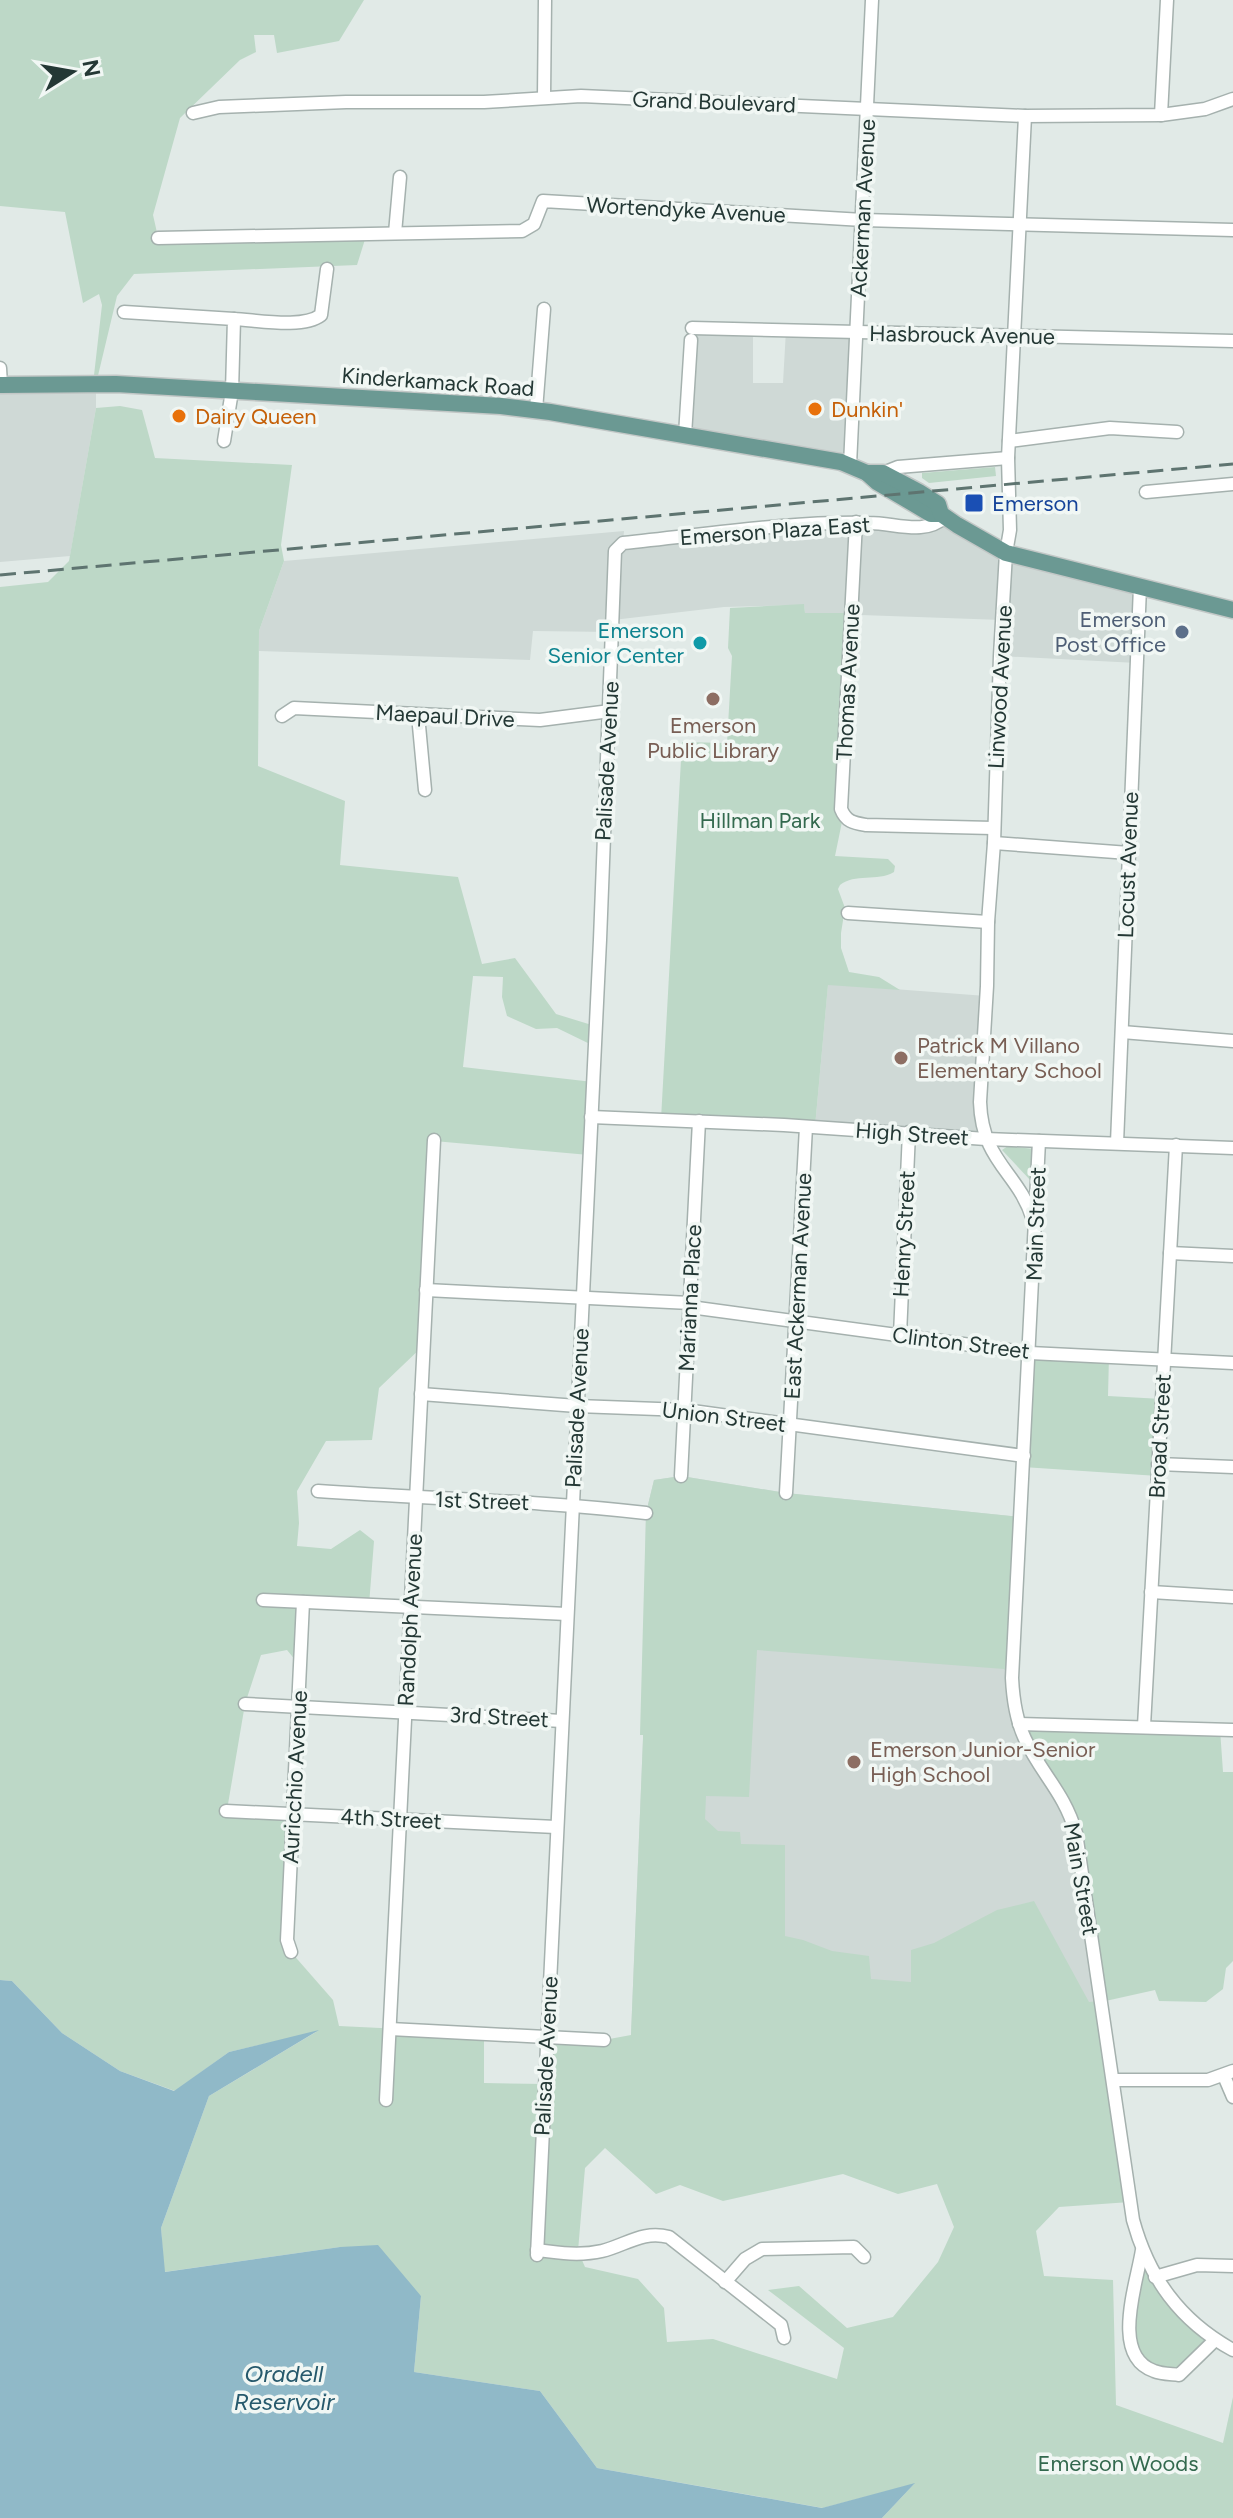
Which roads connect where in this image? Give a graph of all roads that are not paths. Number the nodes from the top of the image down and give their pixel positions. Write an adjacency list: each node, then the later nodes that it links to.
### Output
1 (545, 0): 4 (street)
2 (872, 0): 6 (street, Ackerman Avenue)
3 (1167, 0): 8 (street)
4 (544, 97): 6 (street, Grand Boulevard); 7 (street, Grand Boulevard)
5 (1233, 99): 8 (street, Grand Boulevard)
6 (868, 108): 9 (street, Grand Boulevard); 11 (street, Ackerman Avenue)
7 (193, 113)
8 (1161, 115): 9 (street, Grand Boulevard)
9 (1025, 116): 12 (street, Linwood Avenue)
10 (400, 177): 14 (street)
11 (863, 220): 12 (street, Wortendyke Avenue); 14 (street, Wortendyke Avenue); 20 (street, Ackerman Avenue)
12 (1019, 224): 13 (street, Wortendyke Avenue); 21 (street, Linwood Avenue)
13 (1233, 230)
14 (395, 233): 15 (street, Wortendyke Avenue)
15 (158, 238)
16 (327, 269): 19 (street)
17 (544, 309): 26 (street)
18 (124, 312): 19 (street)
19 (234, 319): 25 (street)
20 (857, 332): 21 (street, Hasbrouck Avenue); 28 (street, Hasbrouck Avenue); 32 (street, Ackerman Avenue)
21 (1014, 336): 22 (street, Hasbrouck Avenue); 30 (street, Linwood Avenue)
22 (1233, 341)
23 (0, 368): 24 (street)
24 (0, 385): 25 (main road, Kinderkamack Road)
25 (232, 391): 26 (main road, Kinderkamack Road); 29 (street)
26 (536, 410): 28 (main road, Kinderkamack Road)
27 (1177, 432): 30 (street)
28 (685, 435): 32 (main road, Kinderkamack Road)
29 (224, 441)
30 (1009, 441): 31 (street, Linwood Avenue)
31 (1008, 458): 33 (street); 38 (street, Linwood Avenue)
32 (850, 465): 33 (main road, Kinderkamack Road)
33 (875, 473): 36 (main road, Kinderkamack Road)
34 (1233, 484): 35 (street)
35 (1146, 492)
36 (943, 515): 37 (street, Emerson Plaza East); 38 (main road, Kinderkamack Road)
37 (856, 522): 39 (street, Emerson Plaza East); 46 (street, Thomas Avenue)
38 (1006, 553): 40 (main road, Kinderkamack Road); 46 (street, Linwood Avenue)
39 (615, 562): 42 (street, Palisade Avenue)
40 (1140, 587): 41 (main road, Kinderkamack Road); 48 (street, Locust Avenue)
41 (1233, 610)
42 (610, 711): 43 (street, Maepaul Drive); 53 (street, Palisade Avenue)
43 (418, 715): 44 (street, Maepaul Drive); 45 (street)
44 (282, 716)
45 (425, 790)
46 (993, 828): 47 (street, Linwood Avenue)
47 (994, 843): 48 (street); 50 (street, Linwood Avenue)
48 (1129, 853): 51 (street, Locust Avenue)
49 (848, 913): 50 (street)
50 (988, 922): 57 (street, Linwood Avenue)
51 (1122, 1032): 52 (street); 60 (street, Locust Avenue)
52 (1233, 1041)
53 (591, 1117): 54 (street, High Street); 67 (street, Palisade Avenue)
54 (699, 1121): 55 (street, High Street); 68 (street, Marianna Place)
55 (806, 1127): 56 (street, High Street); 69 (street, East Ackerman Avenue)
56 (909, 1132): 57 (street, High Street); 70 (street, Henry Street)
57 (986, 1139): 59 (street, High Street); 63 (street, Linwood Avenue)
58 (434, 1140): 66 (street, Randolph Avenue)
59 (1039, 1141): 60 (street, High Street); 63 (street, Main Street)
60 (1117, 1143): 61 (street, High Street)
61 (1176, 1145): 62 (street, High Street); 64 (street, Broad Street)
62 (1233, 1148)
63 (1035, 1243): 71 (street, Main Street)
64 (1170, 1253): 65 (street); 72 (street, Broad Street)
65 (1233, 1256)
66 (426, 1290): 67 (street, Clinton Street); 74 (street, Randolph Avenue)
67 (582, 1297): 68 (street, Clinton Street); 75 (street, Palisade Avenue)
68 (690, 1305): 69 (street, Clinton Street); 76 (street, Marianna Place)
69 (796, 1321): 70 (street, Clinton Street); 77 (street, East Ackerman Avenue)
70 (900, 1335): 71 (street, Clinton Street)
71 (1030, 1353): 72 (street, Clinton Street); 78 (street, Main Street)
72 (1164, 1359): 73 (street, Clinton Street); 79 (street, Broad Street)
73 (1233, 1363)
74 (421, 1394): 75 (street, Union Street); 84 (street, Randolph Avenue)
75 (577, 1406): 76 (street, Union Street); 85 (street, Palisade Avenue)
76 (685, 1410): 77 (street, Union Street); 81 (street, Marianna Place)
77 (792, 1425): 78 (street, Union Street); 83 (street, East Ackerman Avenue)
78 (1024, 1456): 97 (street, Main Street)
79 (1158, 1464): 80 (street); 87 (street, Broad Street)
80 (1233, 1467)
81 (681, 1476)
82 (318, 1491): 84 (street, 1st Street)
83 (786, 1493)
84 (417, 1499): 85 (street, 1st Street); 91 (street, Randolph Avenue)
85 (573, 1504): 86 (street, 1st Street); 92 (street, Palisade Avenue)
86 (646, 1513)
87 (1151, 1592): 88 (street); 98 (street, Broad Street)
88 (1233, 1597)
89 (263, 1600): 90 (street)
90 (303, 1602): 91 (street); 94 (street, Auricchio Avenue)
91 (411, 1607): 92 (street); 95 (street, Randolph Avenue)
92 (567, 1614): 96 (street, Palisade Avenue)
93 (245, 1704): 94 (street, 3rd Street)
94 (299, 1707): 95 (street, 3rd Street); 101 (street, Auricchio Avenue)
95 (406, 1712): 96 (street, 3rd Street); 102 (street, Randolph Avenue)
96 (562, 1721): 103 (street, Palisade Avenue)
97 (1019, 1724): 98 (street); 109 (street, Main Street)
98 (1144, 1726): 99 (street)
99 (1233, 1730)
100 (226, 1811): 101 (street, 4th Street)
101 (294, 1814): 102 (street, 4th Street); 104 (street, Auricchio Avenue)
102 (401, 1819): 103 (street, 4th Street); 105 (street, Randolph Avenue)
103 (556, 1827): 106 (street, Palisade Avenue)
104 (291, 1952)
105 (390, 2029): 106 (street); 111 (street, Randolph Avenue)
106 (547, 2037): 107 (street); 116 (street, Palisade Avenue)
107 (604, 2040)
108 (1228, 2074): 109 (street); 110 (street)
109 (1113, 2080): 112 (street, Main Street)
110 (1233, 2097)
111 (386, 2100)
112 (1142, 2250): 115 (street, Main Street); 118 (street)
113 (864, 2257): 116 (street)
114 (1233, 2266): 115 (street)
115 (1155, 2277): 118 (street, Main Street)
116 (725, 2282): 117 (street)
117 (784, 2338)
118 (1215, 2340): 119 (street, Main Street)
119 (1233, 2350)

